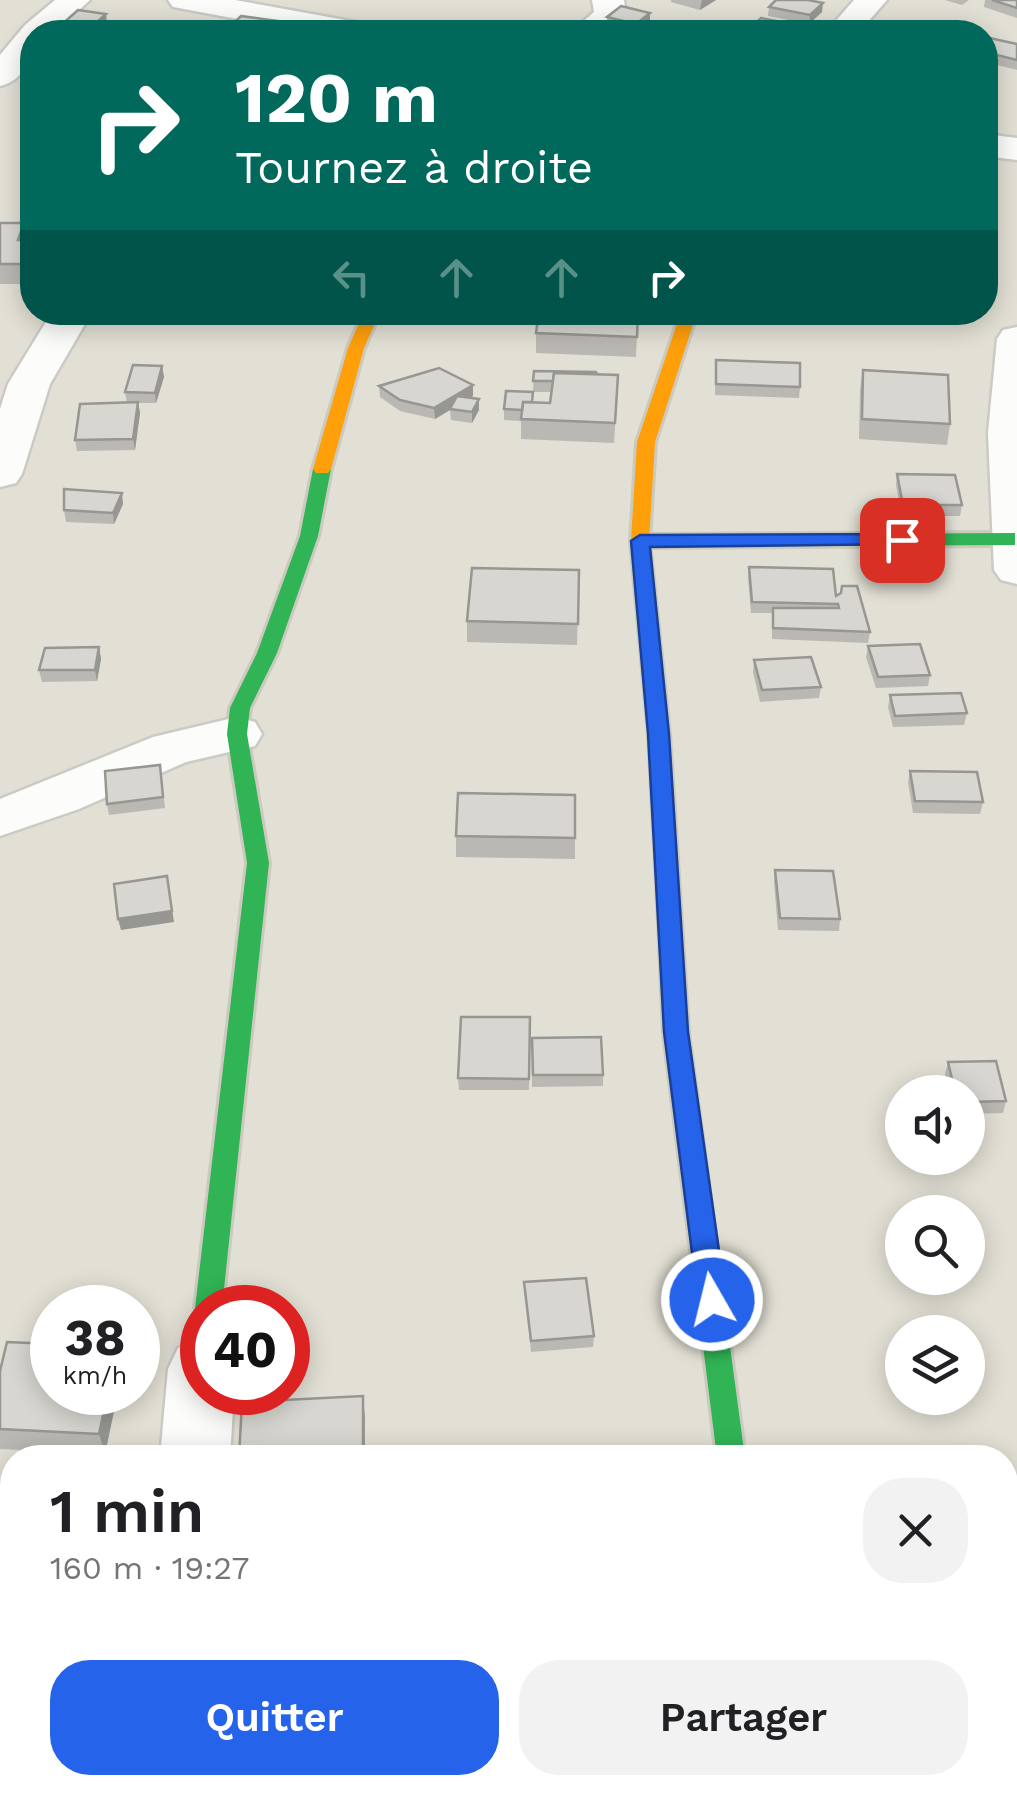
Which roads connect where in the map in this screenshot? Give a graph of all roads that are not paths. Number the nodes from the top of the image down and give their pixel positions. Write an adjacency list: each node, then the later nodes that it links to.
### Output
1 (74, 0): 4 (street)
2 (184, 0): 5 (street)
3 (871, 0): 6 (street)
4 (50, 20)
5 (280, 20)
6 (853, 20)
7 (20, 51): 8 (street)
8 (0, 76)
9 (64, 325): 13 (street)
10 (366, 325): 16 (street)
11 (685, 325): 14 (street)
12 (1017, 338): 15 (street)
13 (0, 474)
14 (640, 541): 15 (street); 21 (street)
15 (1016, 554)
16 (238, 734): 17 (street); 18 (street)
17 (0, 818)
18 (211, 1285)
19 (198, 1415): 20 (street)
20 (196, 1445)
21 (729, 1445)

